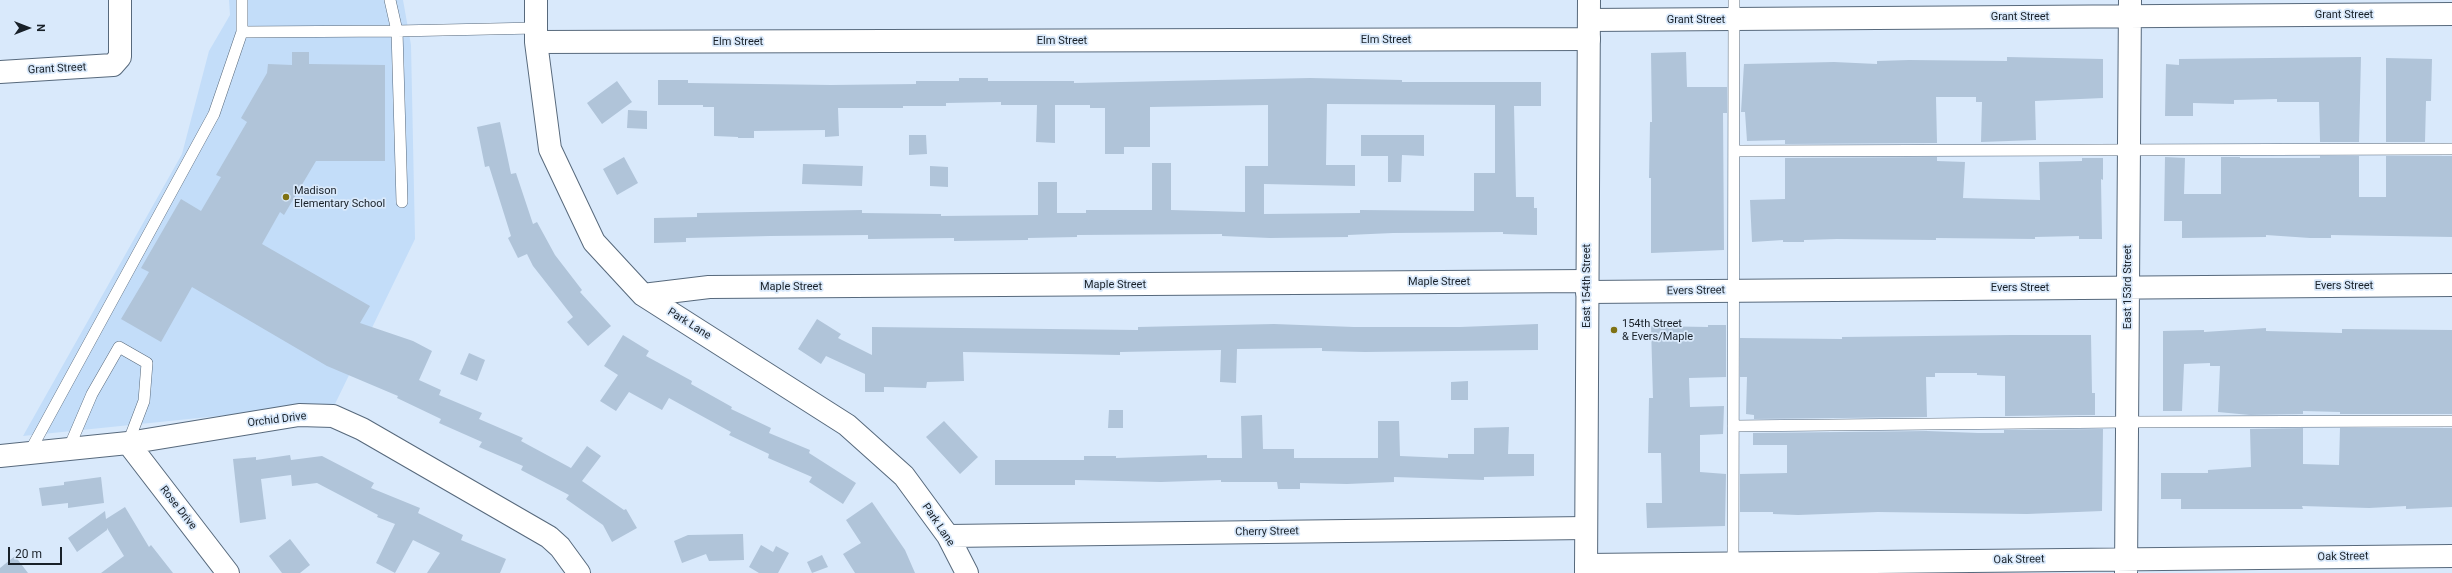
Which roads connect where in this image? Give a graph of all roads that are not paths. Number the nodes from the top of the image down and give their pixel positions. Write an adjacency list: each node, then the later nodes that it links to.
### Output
1 (120, 0): 12 (street, Grant Street)
2 (242, 0): 10 (lane)
3 (390, 0): 9 (lane)
4 (536, 0): 11 (street, Park Lane)
5 (2130, 8): 6 (street, Grant Street); 7 (street, Grant Street); 14 (street, East 153rd Street)
6 (1734, 10): 8 (street, Grant Street); 15 (lane)
7 (2452, 14)
8 (1589, 20): 11 (street, Elm Street); 18 (street, East 154th Street)
9 (397, 31): 10 (lane); 11 (lane); 16 (lane)
10 (242, 32): 27 (lane)
11 (536, 35): 21 (street, Park Lane)
12 (0, 72)
13 (2452, 149): 14 (lane)
14 (2129, 150): 15 (lane); 19 (street, East 153rd Street)
15 (1734, 151): 20 (lane)
16 (402, 202)
17 (2452, 285): 19 (street, Evers Street)
18 (1587, 287): 20 (street, Evers Street); 21 (street, Maple Street); 29 (street, East 154th Street)
19 (2128, 288): 20 (street, Evers Street); 23 (street, East 153rd Street)
20 (1734, 290): 24 (lane)
21 (643, 295): 30 (street, Park Lane)
22 (2452, 421): 23 (lane)
23 (2127, 422): 24 (lane); 32 (street, East 153rd Street)
24 (1734, 426): 33 (lane)
25 (128, 443): 26 (street, Orchid Drive); 26 (lane); 35 (street, Rose Drive); 36 (street, Orchid Drive)
26 (68, 450): 27 (street, Orchid Drive)
27 (29, 453): 28 (street, Orchid Drive)
28 (0, 456)
29 (1586, 528): 30 (street, Cherry Street); 34 (street, East 154th Street)
30 (948, 536): 37 (street, Park Lane)
31 (2452, 556): 32 (street, Oak Street)
32 (2126, 566): 33 (street, Oak Street)
33 (1733, 568): 34 (street, Oak Street)
34 (1586, 569)
35 (228, 573)
36 (579, 573)
37 (967, 573)

